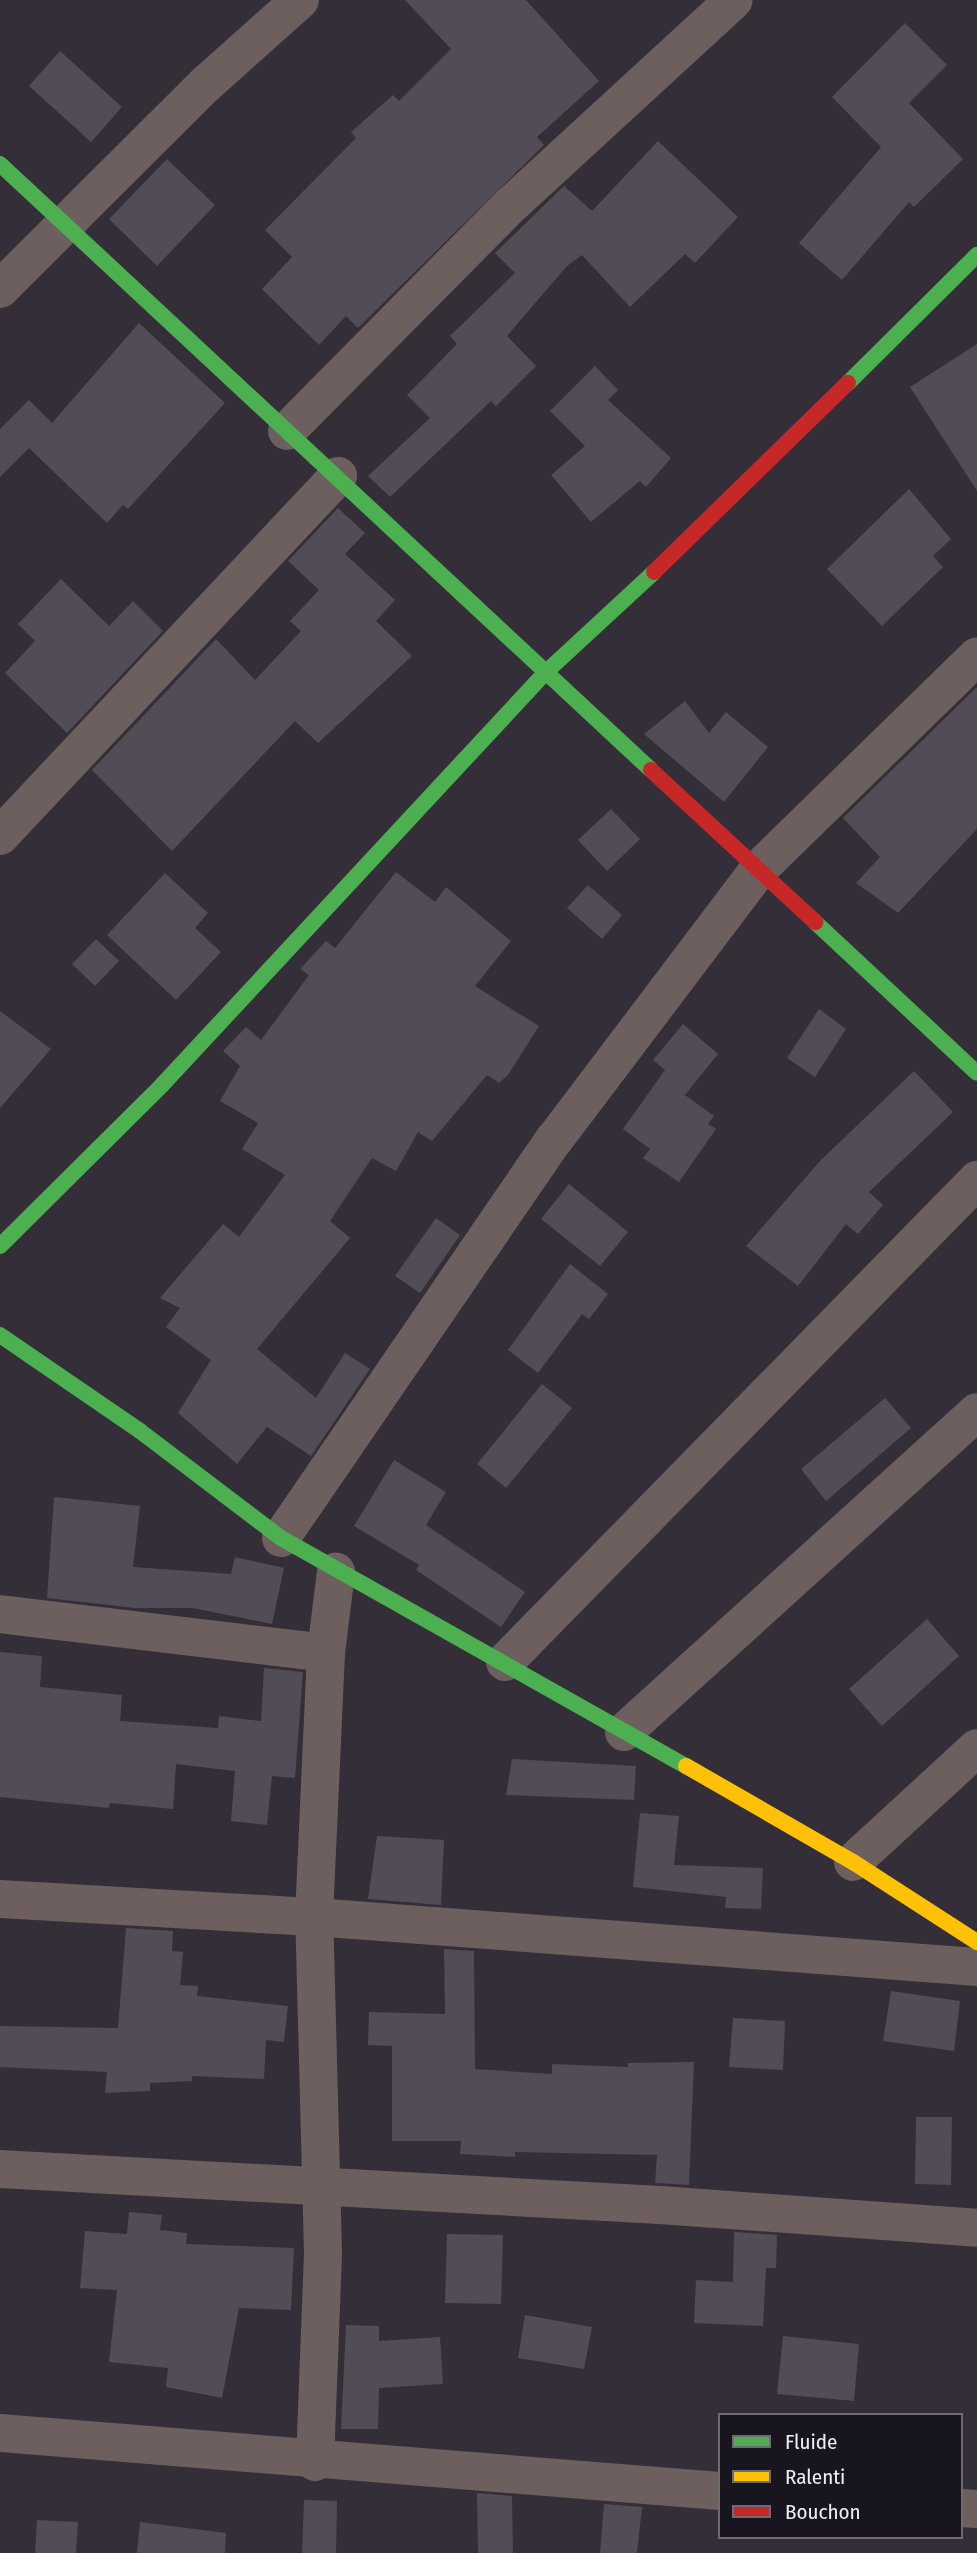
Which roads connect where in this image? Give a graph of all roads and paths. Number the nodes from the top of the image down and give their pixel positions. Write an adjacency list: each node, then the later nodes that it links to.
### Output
1 (300, 0): 4 (street)
2 (734, 0): 7 (street)
3 (0, 163): 4 (street)
4 (65, 223): 6 (street); 7 (street)
5 (977, 255): 10 (street)
6 (0, 289)
7 (287, 431): 8 (street)
8 (338, 476): 10 (street); 11 (street)
9 (977, 656): 12 (street)
10 (545, 673): 12 (street); 15 (street)
11 (0, 836)
12 (760, 868): 13 (street); 18 (street)
13 (977, 1073)
14 (977, 1180): 22 (street)
15 (0, 1246)
16 (0, 1335): 18 (street)
17 (977, 1412): 23 (street)
18 (281, 1538): 19 (street)
19 (336, 1572): 21 (street); 22 (street)
20 (0, 1614): 21 (street)
21 (326, 1653): 27 (street)
22 (505, 1662): 23 (street)
23 (624, 1732): 25 (street)
24 (977, 1748): 25 (street)
25 (853, 1862): 28 (street)
26 (0, 1899): 27 (street)
27 (314, 1917): 29 (street); 31 (street)
28 (977, 1942)
29 (977, 1967)
30 (0, 2169): 31 (street)
31 (321, 2187): 32 (street); 34 (street)
32 (977, 2228)
33 (0, 2433): 34 (street)
34 (315, 2462): 35 (street)
35 (718, 2491)

